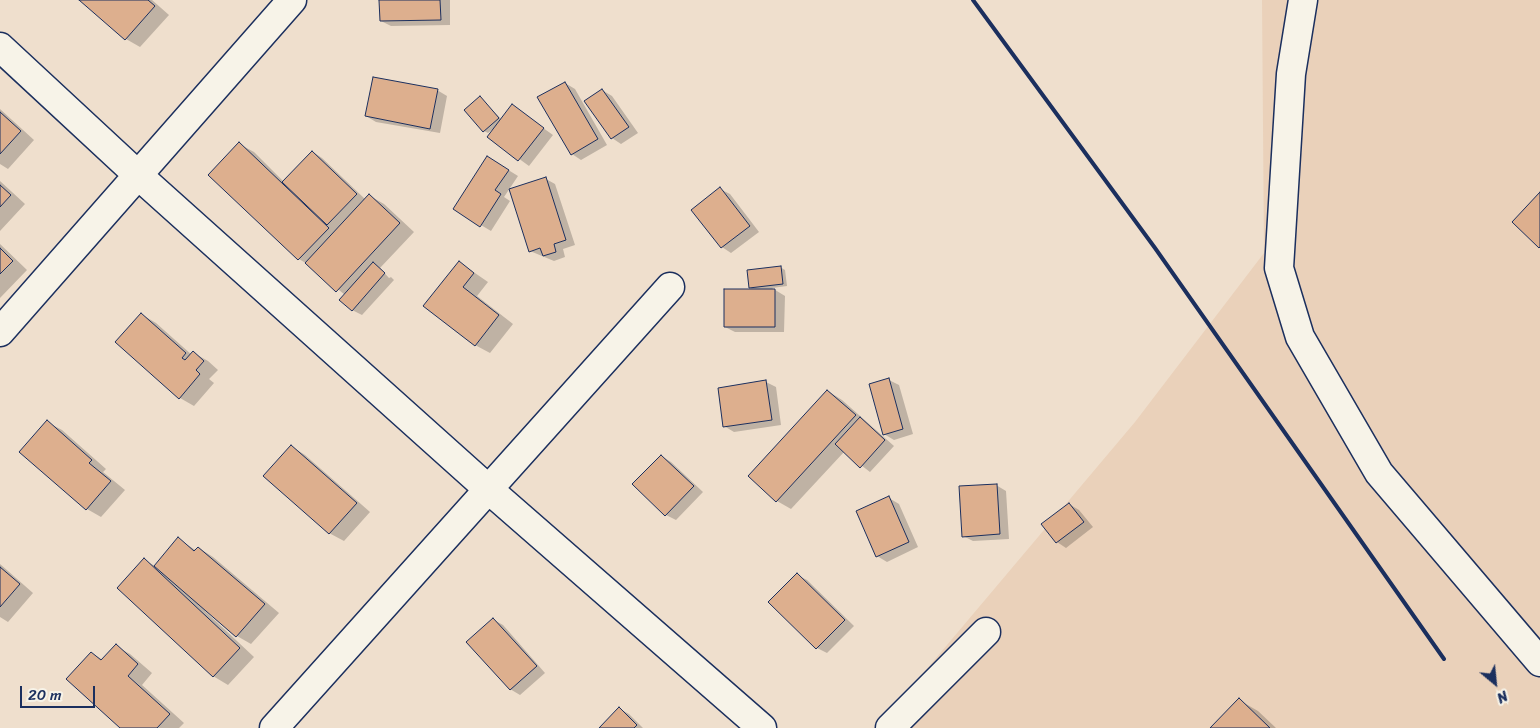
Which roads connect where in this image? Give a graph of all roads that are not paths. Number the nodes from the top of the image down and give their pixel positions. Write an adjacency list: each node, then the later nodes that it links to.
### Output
1 (292, 0): 4 (street)
2 (1303, 0): 9 (street)
3 (0, 47): 4 (street)
4 (139, 176): 6 (street); 7 (street)
5 (670, 286): 7 (street)
6 (0, 332)
7 (487, 488): 10 (street); 11 (street)
8 (986, 632): 12 (street)
9 (1540, 662)
10 (274, 728)
11 (762, 728)
12 (890, 728)

